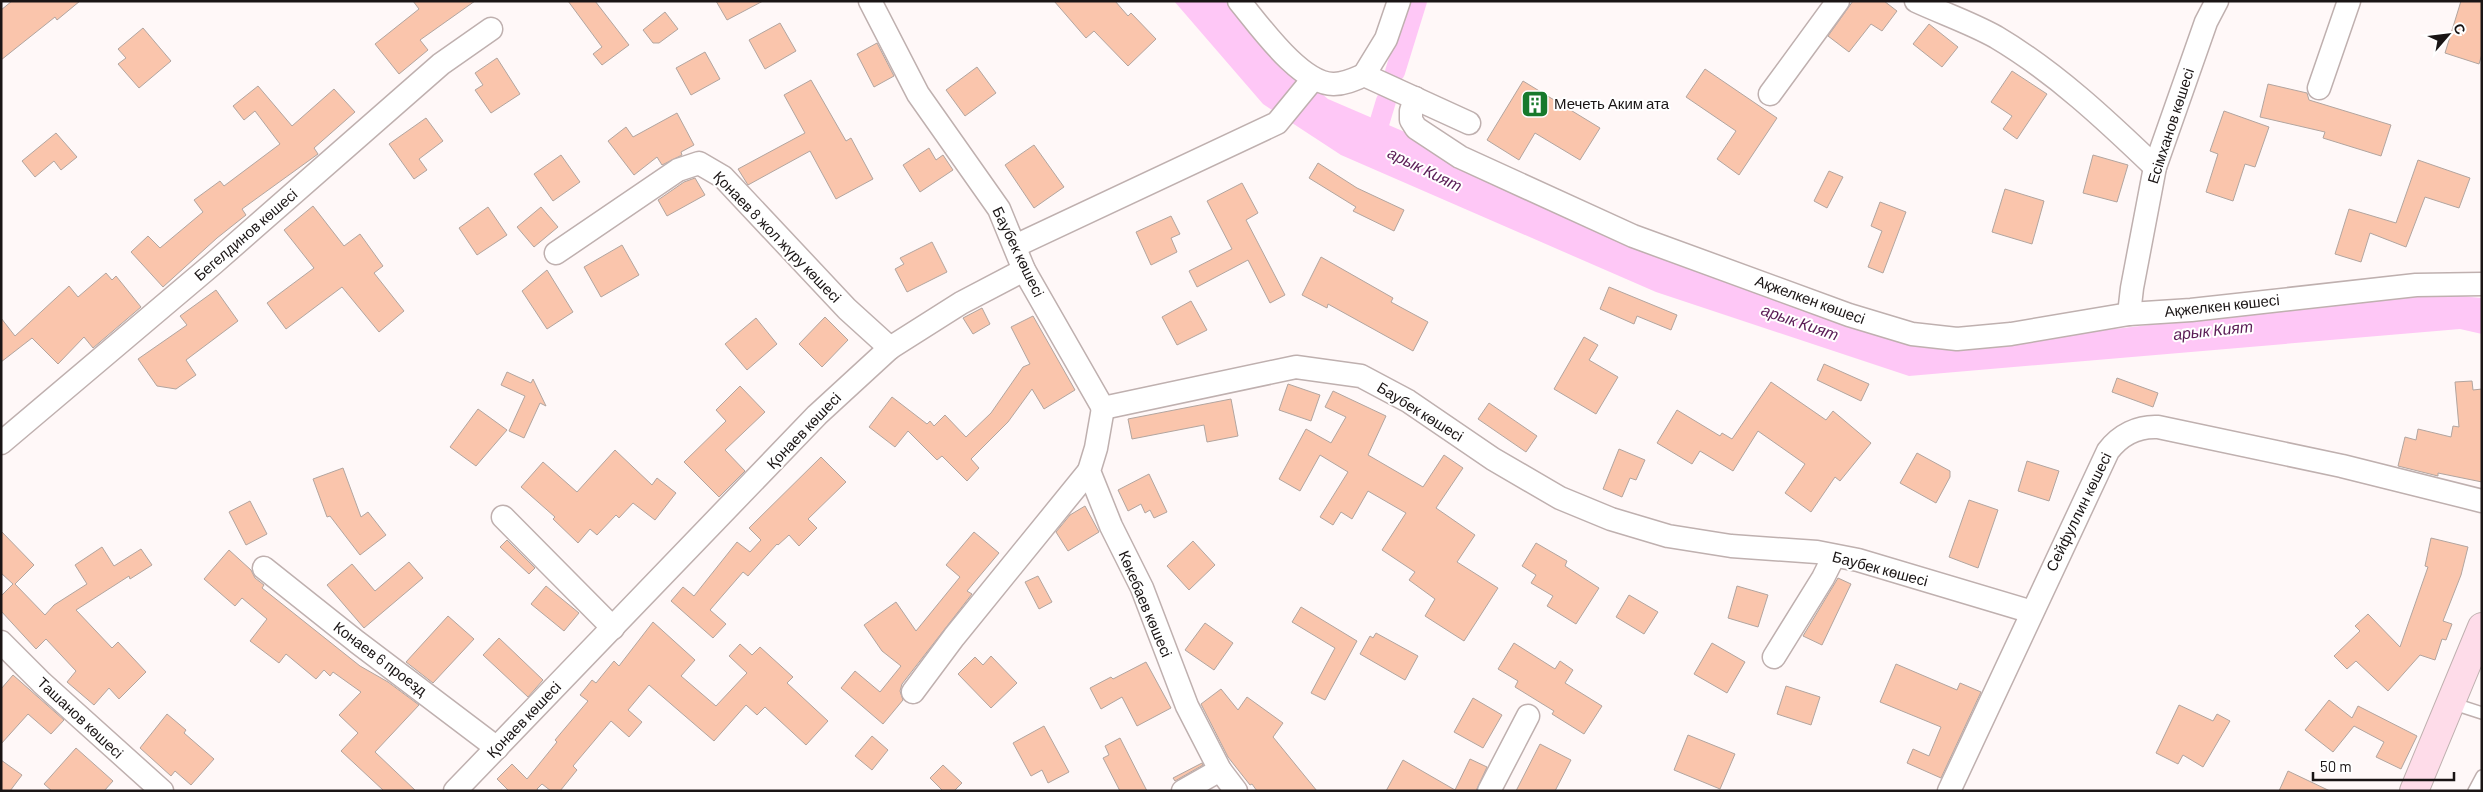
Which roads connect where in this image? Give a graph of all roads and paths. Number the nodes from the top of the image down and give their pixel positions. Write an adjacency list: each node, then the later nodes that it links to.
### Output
1 (870, 1): 16 (street, Баубек көшесі)
2 (1239, 1): 10 (street)
3 (1399, 1): 9 (street)
4 (1838, 1): 12 (street)
5 (1916, 1): 15 (street)
6 (2217, 1): 15 (street, Есімханов көшесі)
7 (2349, 1): 11 (street)
8 (491, 29): 23 (street, Бегелдинов көшесі)
9 (1364, 75): 10 (street); 13 (street)
10 (1312, 80): 16 (street)
11 (2319, 88)
12 (1770, 94)
13 (1415, 98): 14 (street); 20 (street, Ақжелкен көшесі)
14 (1469, 123)
15 (2155, 167): 20 (street, Есімханов көшесі)
16 (1015, 246): 18 (street, Баубек көшесі)
17 (556, 253): 21 (street, Қонаев 8 жол жүру көшесі)
18 (1024, 270): 21 (street, Қонаев көшесі); 22 (street, Баубек көшесі)
19 (2482, 284): 20 (street, Ақжелкен көшесі)
20 (2129, 314)
21 (890, 348): 31 (street, Қонаев көшесі)
22 (1103, 408): 24 (street); 27 (street, Баубек көшесі)
23 (1, 443)
24 (1089, 471): 34 (street); 39 (street, Көкебаев көшесі)
25 (2482, 501): 29 (street, Сейфуллин көшесі)
26 (503, 517): 31 (street)
27 (1834, 556): 29 (street, Баубек көшесі); 33 (street)
28 (264, 568): 38 (street, Конаев 6 проезд)
29 (2032, 612): 46 (street, Сейфуллин көшесі)
30 (2482, 627): 35 (street)
31 (613, 628): 38 (street, Қонаев көшесі)
32 (1, 642): 41 (street, Ташанов көшесі)
33 (1774, 657)
34 (913, 692)
35 (2451, 703): 36 (lane); 47 (street)
36 (2482, 713)
37 (1528, 716): 45 (street)
38 (497, 748): 42 (street, Қонаев көшесі)
39 (1220, 770): 43 (street); 44 (street, Көкебаев көшесі)
40 (2482, 776): 48 (lane)
41 (162, 791)
42 (455, 791)
43 (1183, 791)
44 (1236, 791)
45 (1489, 791)
46 (1949, 791)
47 (2414, 791)
48 (2474, 791)

